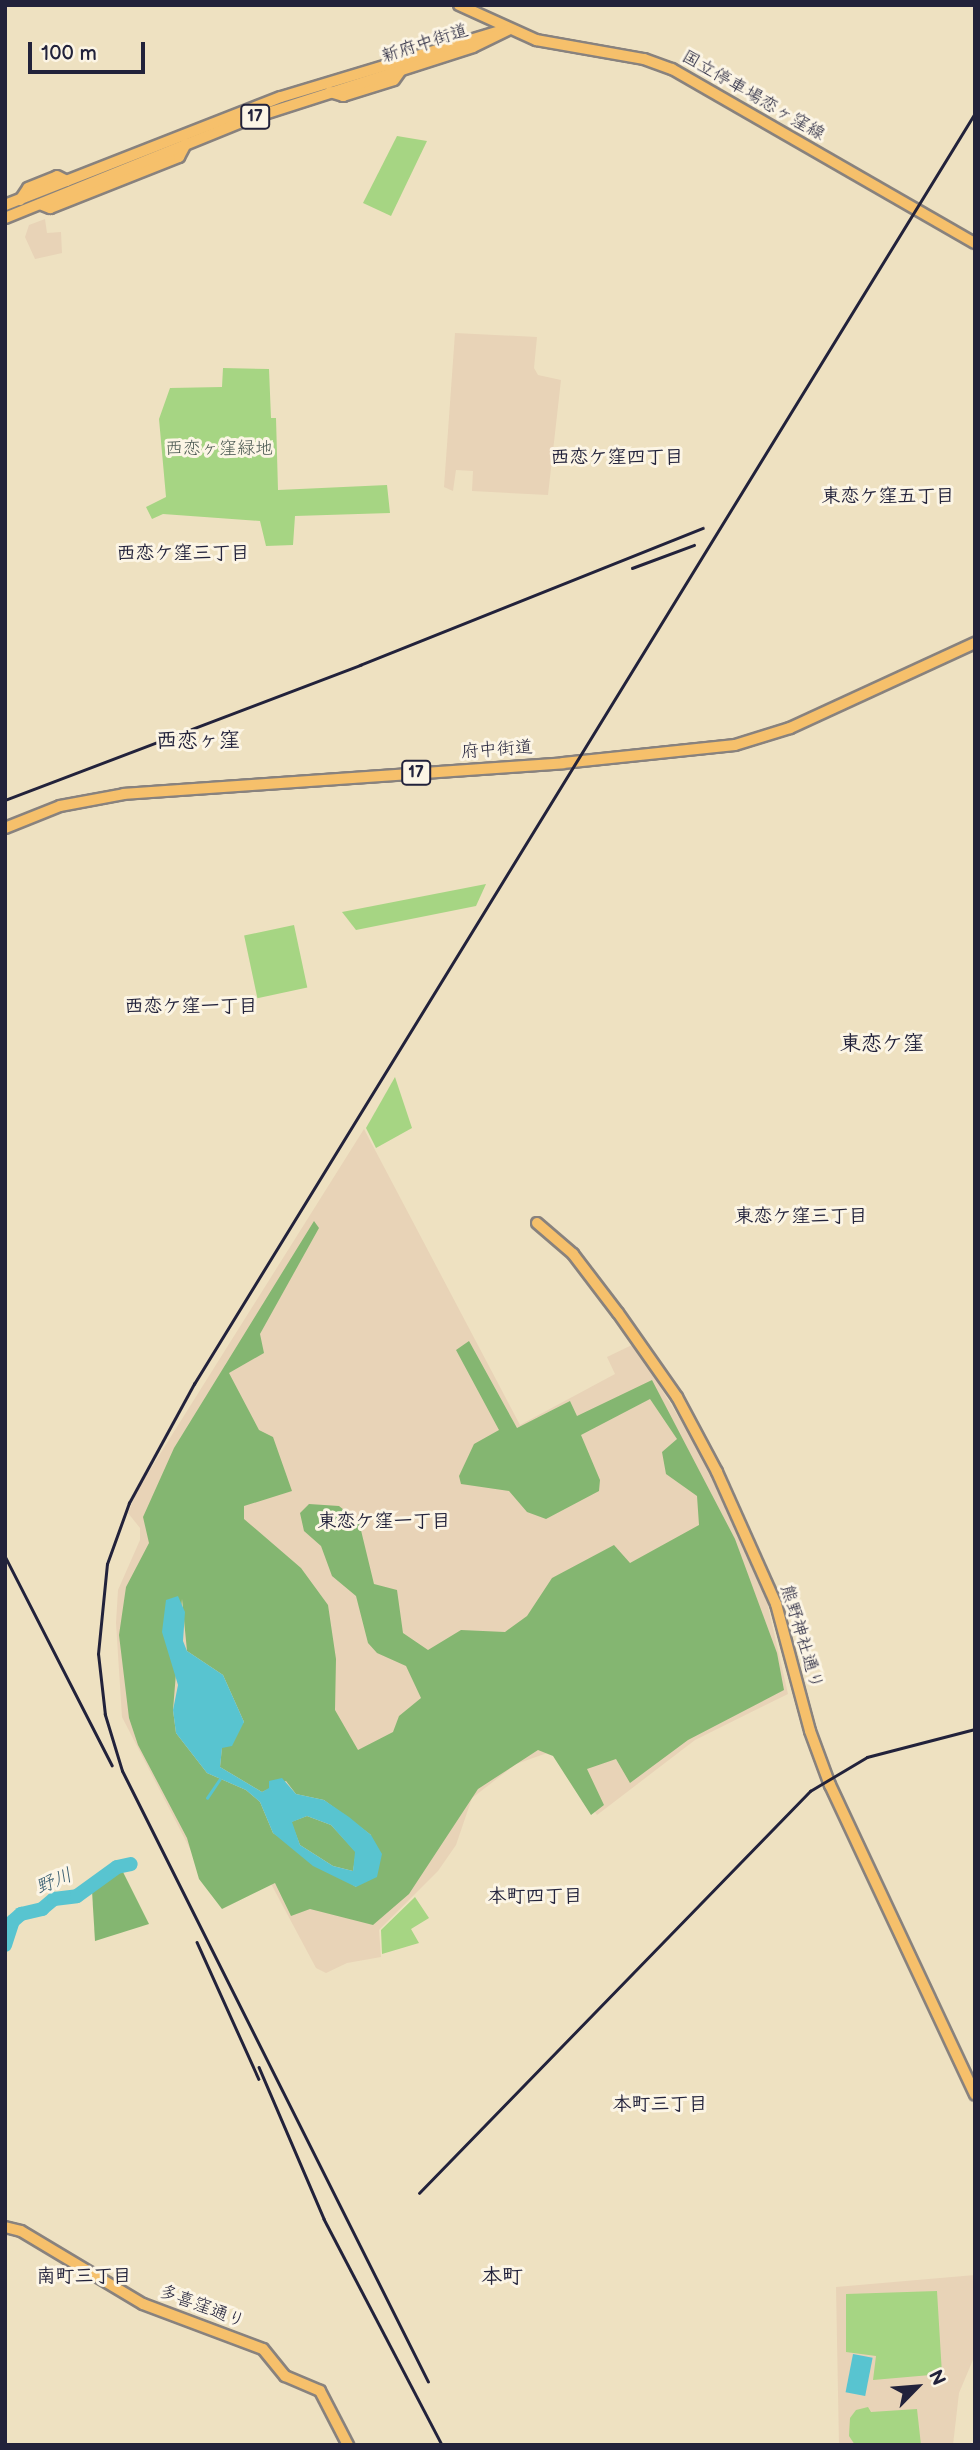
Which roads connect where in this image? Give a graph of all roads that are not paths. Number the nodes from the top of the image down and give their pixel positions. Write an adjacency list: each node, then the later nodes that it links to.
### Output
1 (459, 5): 2 (main road, 国立停車場恋ヶ窪線)
2 (510, 29): 3 (main road, 新府中街道 / 17); 4 (main road, 新府中街道 / 17); 5 (main road, 国立停車場恋ヶ窪線)
3 (5, 205)
4 (5, 218)
5 (975, 243)
6 (975, 643): 7 (main road, 府中街道 / 17)
7 (5, 828)
8 (537, 1223): 9 (main road, 熊野神社通り)
9 (975, 2095)
10 (5, 2227): 11 (main road, 多喜窪通り)
11 (348, 2445)

